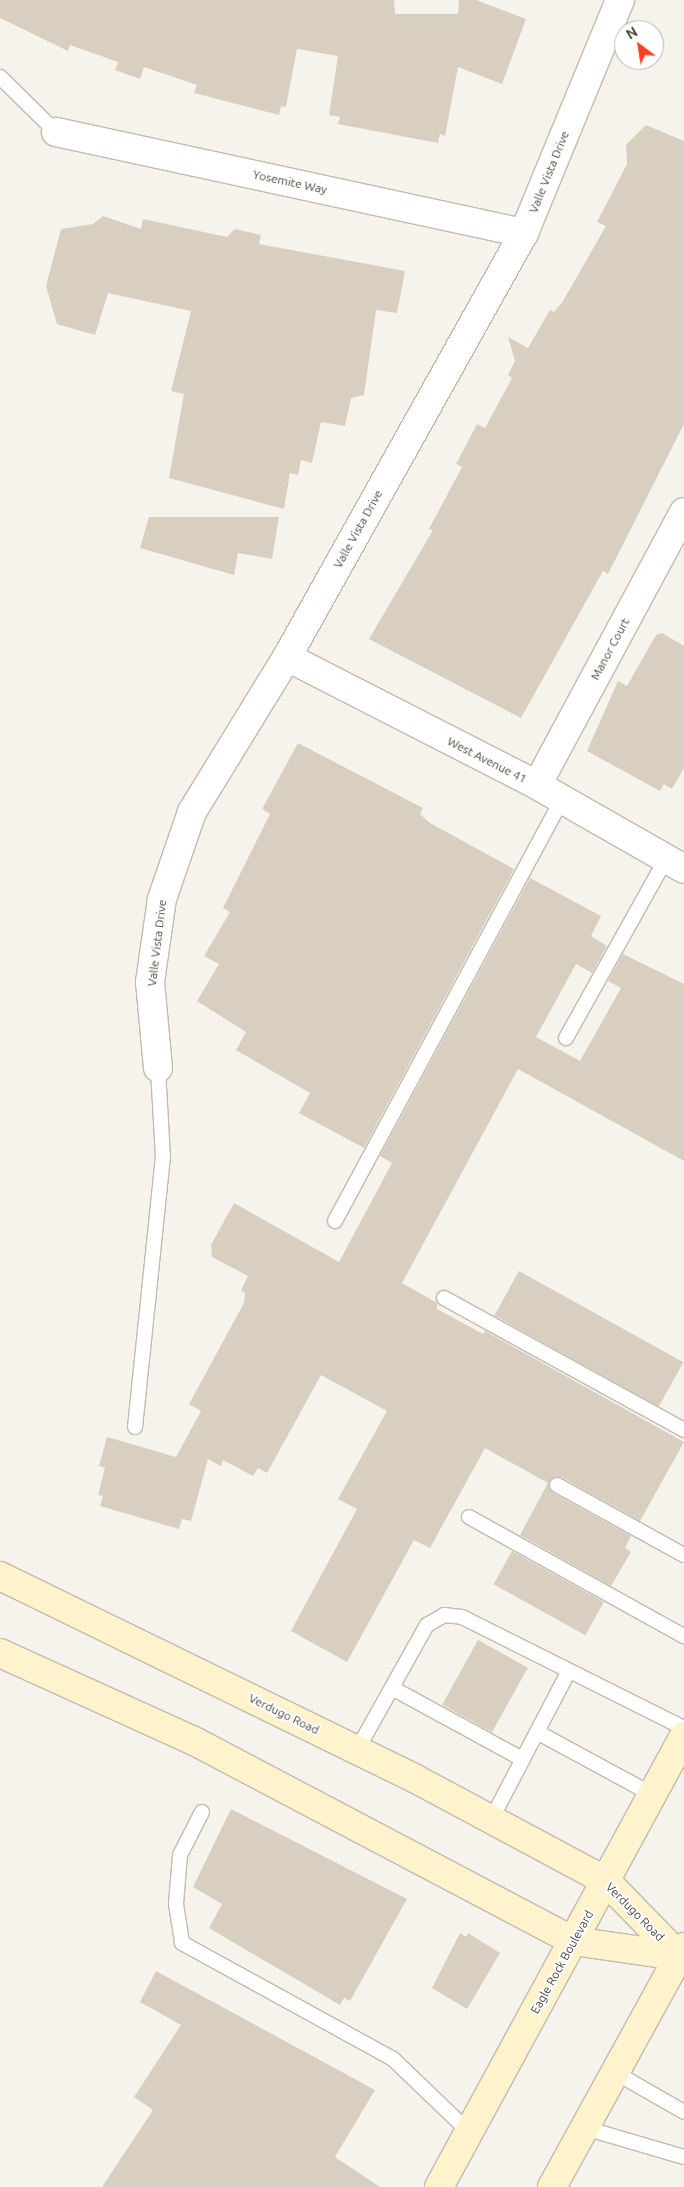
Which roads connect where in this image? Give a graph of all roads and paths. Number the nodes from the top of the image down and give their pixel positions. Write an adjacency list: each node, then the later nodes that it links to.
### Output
1 (620, 0): 4 (street, Valle Vista Drive)
2 (0, 77): 3 (lane)
3 (56, 132): 4 (street, Yosemite Way)
4 (524, 233): 6 (street, Valle Vista Drive)
5 (684, 512): 7 (street, Manor Court)
6 (287, 657): 7 (street, West Avenue 41); 11 (street, Valle Vista Drive)
7 (537, 785): 8 (street, West Avenue 41)
8 (562, 799): 9 (street, West Avenue 41); 12 (lane)
9 (675, 864): 10 (lane)
10 (566, 1038)
11 (158, 1068): 14 (lane)
12 (335, 1221)
13 (444, 1298): 15 (lane)
14 (135, 1427)
15 (684, 1430)
16 (557, 1485): 18 (lane)
17 (469, 1517): 20 (lane)
18 (684, 1556)
19 (0, 1576): 27 (main road, Verdugo Road)
20 (684, 1636)
21 (0, 1653): 33 (main road, Verdugo Road)
22 (569, 1671): 23 (lane); 24 (lane); 25 (lane)
23 (392, 1688): 27 (lane); 28 (lane)
24 (684, 1728)
25 (537, 1732): 28 (lane); 29 (lane)
26 (684, 1736): 29 (main road, Eagle Rock Boulevard)
27 (358, 1750): 31 (main road, Verdugo Road)
28 (522, 1759): 31 (lane)
29 (653, 1795): 32 (main road, Eagle Rock Boulevard)
30 (202, 1812): 38 (lane)
31 (491, 1820): 32 (main road, Verdugo Road)
32 (606, 1882): 33 (main road, Eagle Rock Boulevard); 34 (main road, Verdugo Road)
33 (573, 1941): 34 (main road, Verdugo Road); 38 (main road, Eagle Rock Boulevard)
34 (682, 1953): 35 (main road)
35 (616, 2073): 36 (lane); 37 (main road)
36 (683, 2110)
37 (585, 2128): 39 (lane); 41 (main road)
38 (469, 2132): 40 (main road, Eagle Rock Boulevard)
39 (684, 2157)
40 (438, 2187)
41 (552, 2187)

